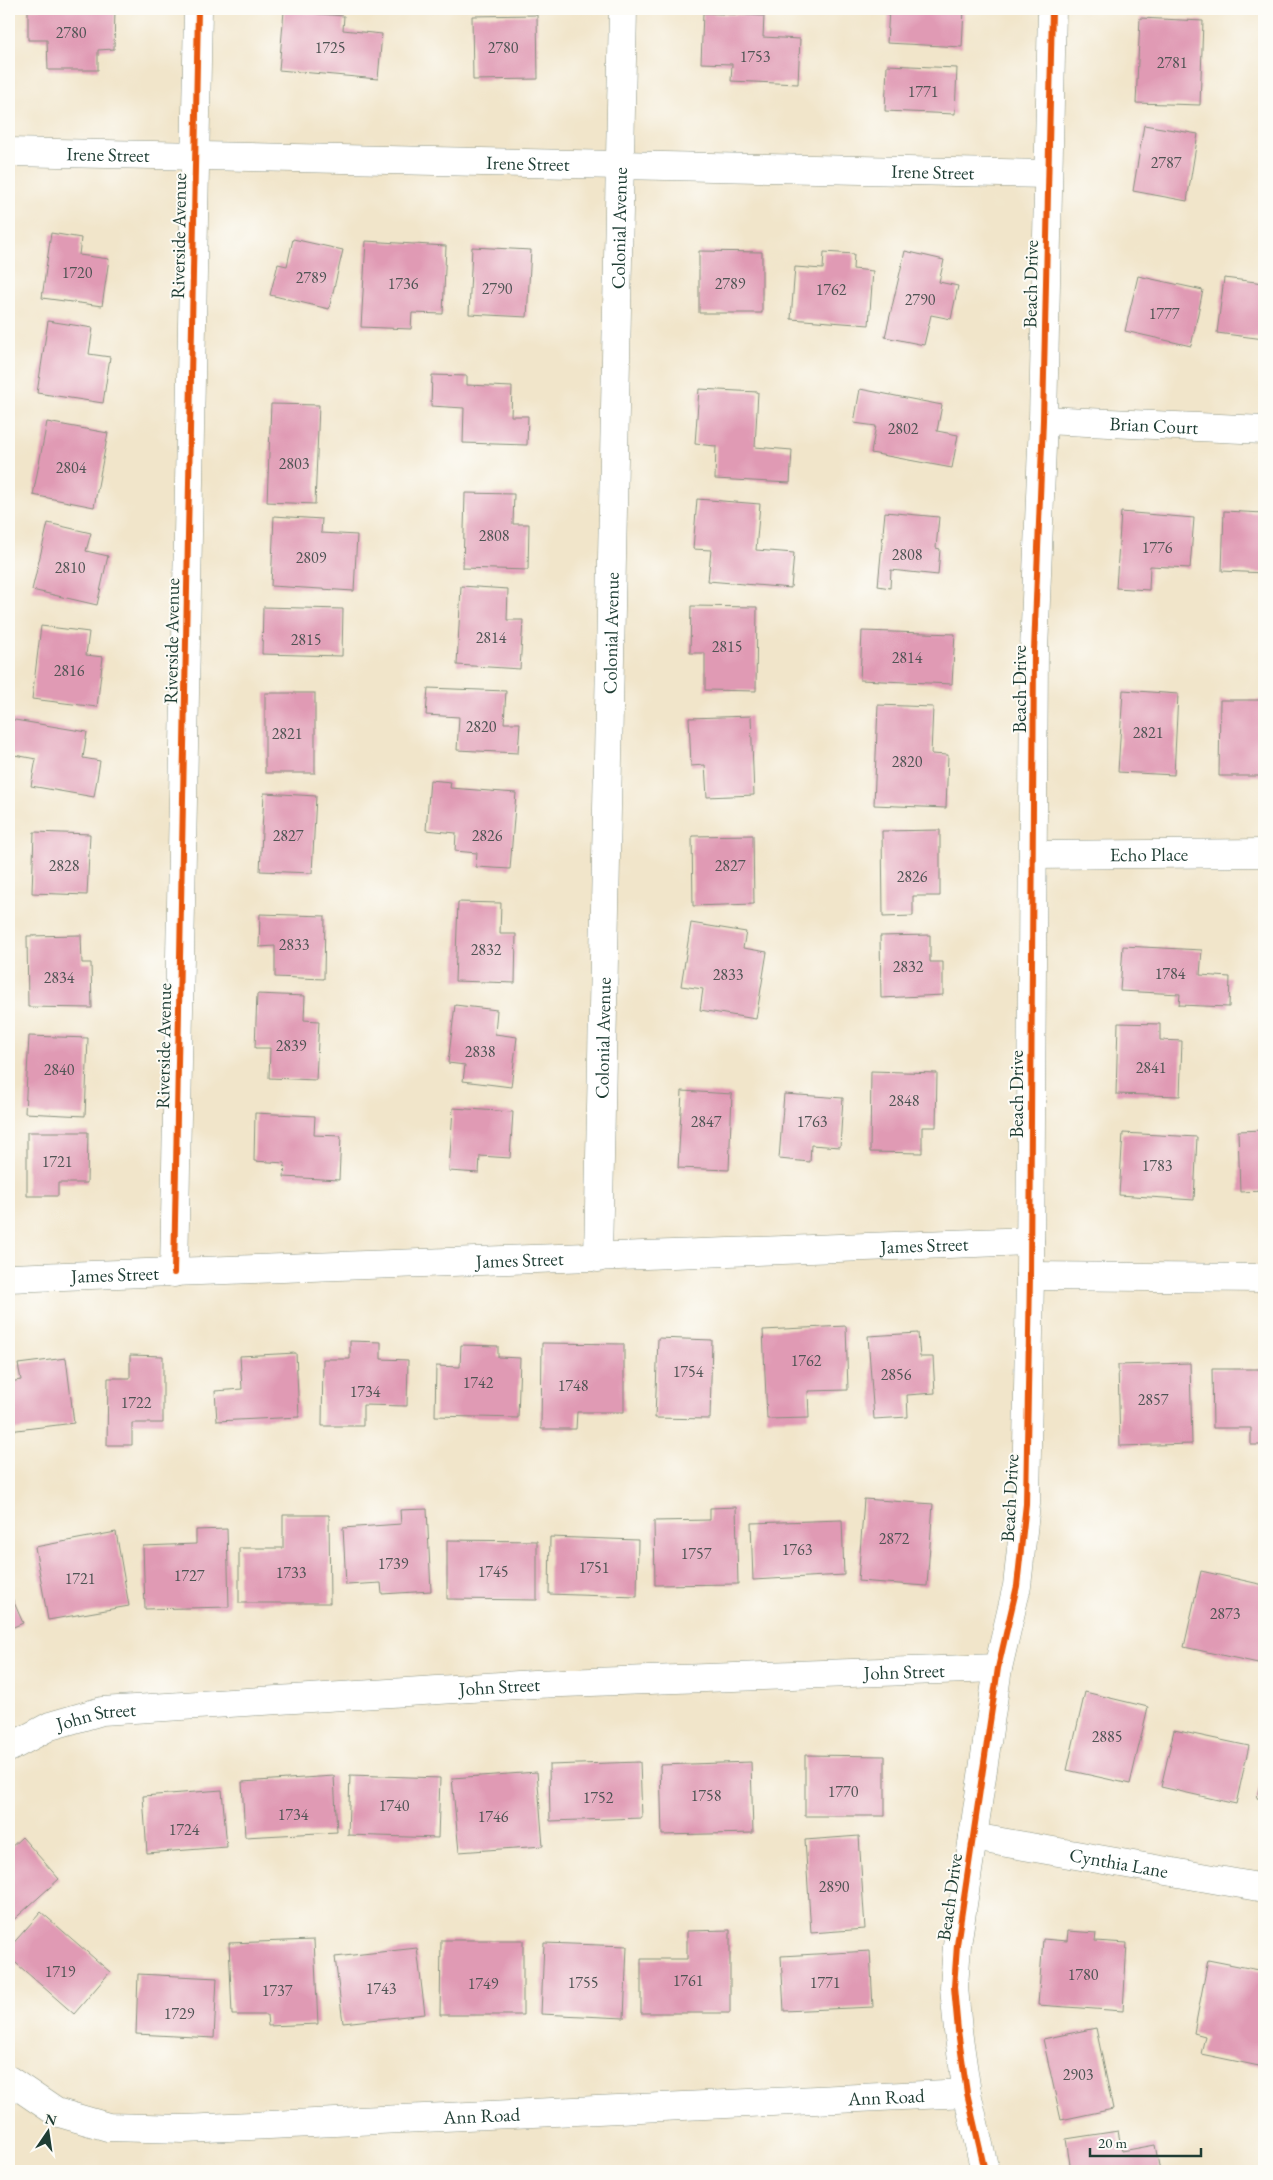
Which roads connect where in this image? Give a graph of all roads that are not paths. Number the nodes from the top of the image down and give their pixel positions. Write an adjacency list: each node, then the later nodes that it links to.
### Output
1 (198, 9): 5 (street, Riverside Avenue)
2 (623, 9): 6 (street, Colonial Avenue)
3 (1052, 9): 7 (street, Beach Drive)
4 (9, 152): 5 (street, Irene Street)
5 (195, 156): 6 (street, Irene Street); 14 (street, Riverside Avenue)
6 (620, 166): 7 (street, Irene Street); 13 (street, Colonial Avenue)
7 (1048, 174): 8 (street, Beach Drive)
8 (1043, 420): 9 (street, Brian Court); 11 (street, Beach Drive)
9 (1264, 430)
10 (1264, 853): 11 (street, Echo Place)
11 (1033, 855): 12 (street, Beach Drive)
12 (1030, 1241): 13 (street, James Street); 15 (street, Beach Drive)
13 (598, 1258): 14 (street, James Street)
14 (174, 1274): 16 (street, James Street)
15 (1030, 1276): 17 (street); 18 (street, Beach Drive)
16 (9, 1278)
17 (1264, 1278)
18 (998, 1668): 19 (street, John Street); 20 (street, Beach Drive)
19 (9, 1748)
20 (972, 1837): 21 (street, Cynthia Lane); 23 (street, Beach Drive)
21 (1264, 1888)
22 (9, 2080): 23 (street, Ann Road)
23 (968, 2093): 24 (street, Beach Drive)
24 (985, 2171)

